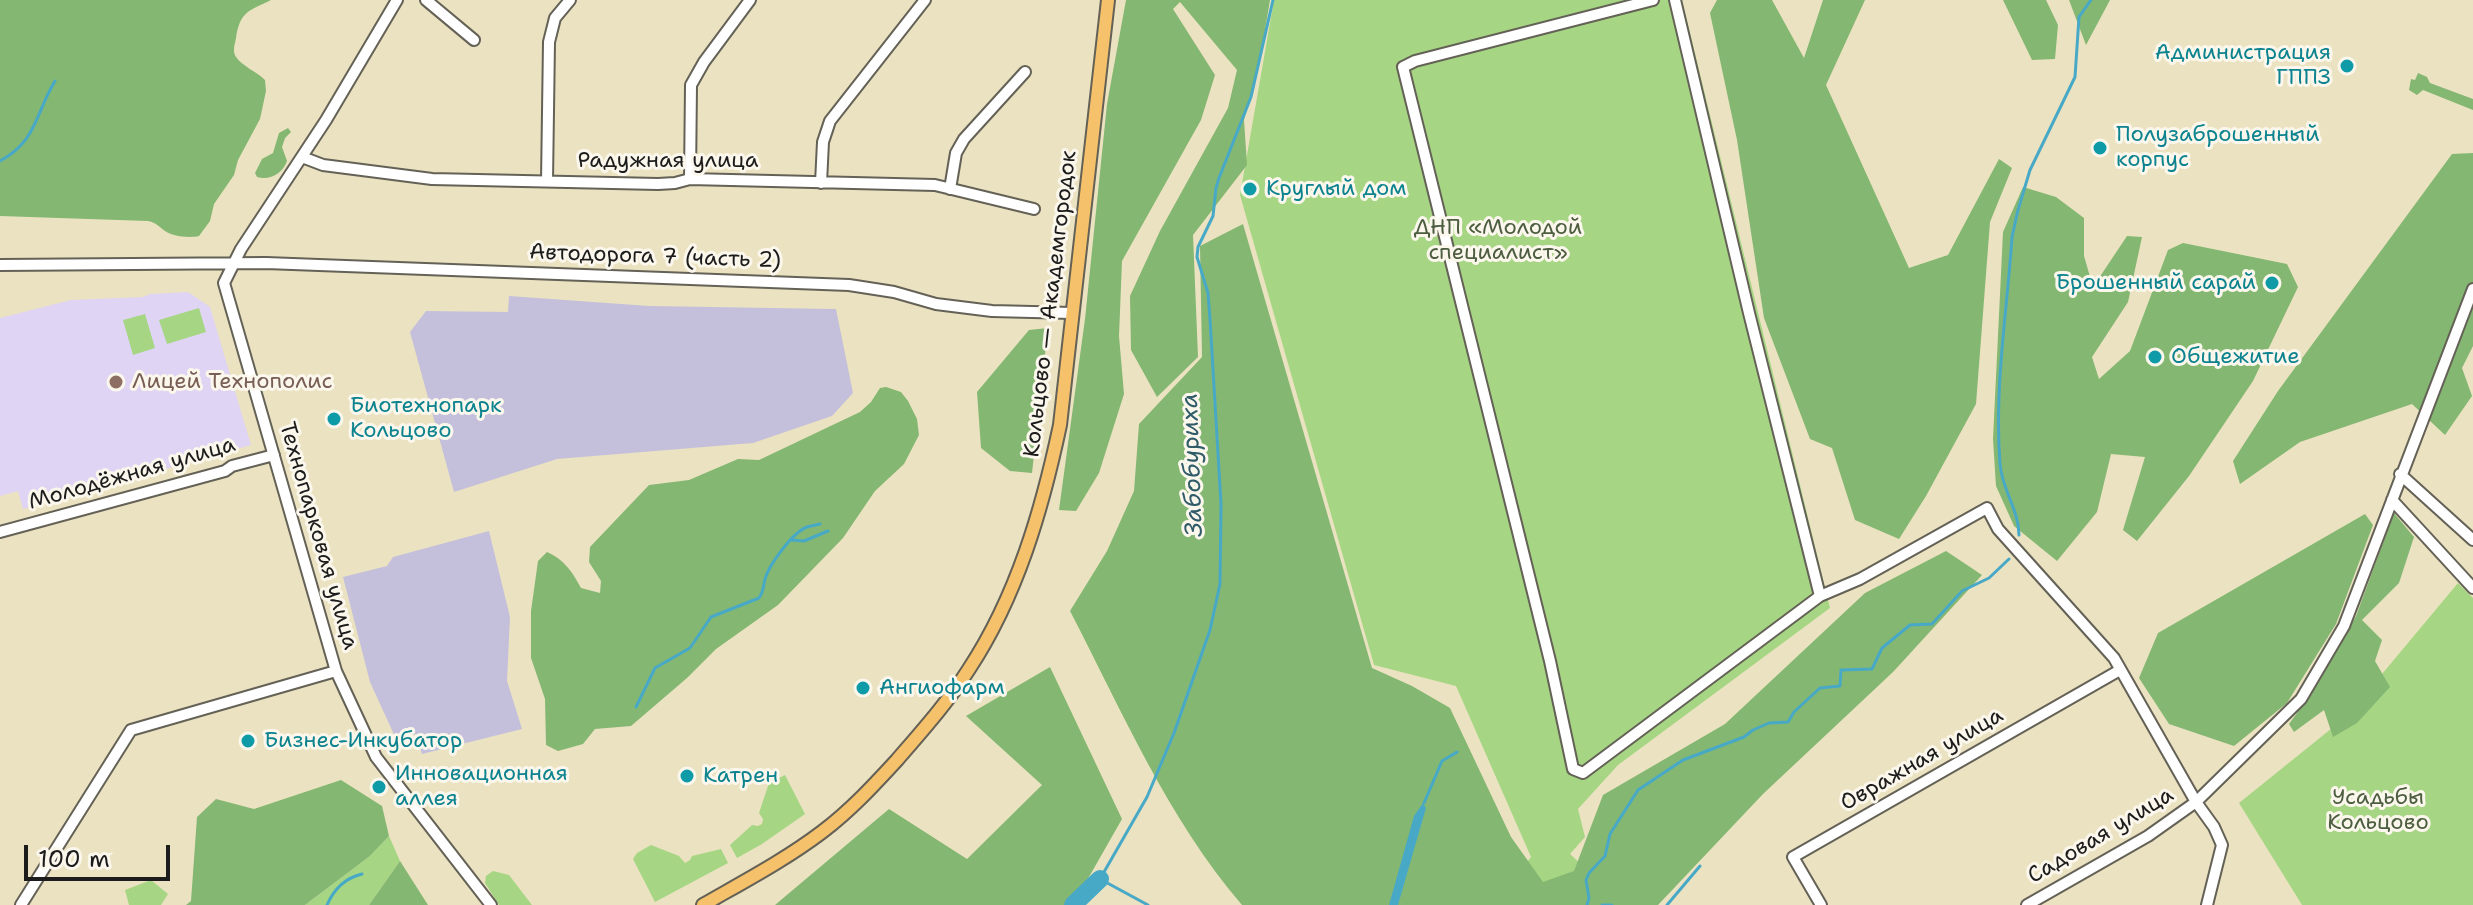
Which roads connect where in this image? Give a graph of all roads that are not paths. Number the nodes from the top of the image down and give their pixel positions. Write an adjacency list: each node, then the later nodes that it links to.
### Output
1 (397, 0): 11 (street, Технопарковая улица)
2 (426, 0): 9 (street)
3 (570, 0): 13 (street)
4 (750, 0): 12 (street)
5 (925, 0): 14 (street)
6 (1108, 0): 20 (main road, Кольцово — Академгородок)
7 (1653, 0): 27 (street)
8 (1675, 0): 27 (street)
9 (474, 40)
10 (1025, 72): 15 (street)
11 (302, 157): 13 (street, Радужная улица); 17 (street, Технопарковая улица)
12 (690, 179): 13 (street, Радужная улица); 14 (street, Радужная улица)
13 (547, 181)
14 (821, 183): 15 (street, Радужная улица)
15 (950, 189): 16 (street, Радужная улица)
16 (1034, 209)
17 (234, 263): 18 (street, Автодорога 7 (часть 2)); 20 (street, Автодорога 7 (часть 2)); 21 (street, Технопарковая улица)
18 (0, 265)
19 (2473, 289): 22 (street, Садовая улица)
20 (1072, 313): 33 (main road, Кольцово — Академгородок)
21 (274, 455): 24 (street, Молодёжная улица); 29 (street, Технопарковая улица)
22 (2400, 474): 23 (street, Садовая улица); 25 (street)
23 (2392, 500): 26 (street); 30 (street, Садовая улица)
24 (0, 532)
25 (2473, 540)
26 (2473, 588)
27 (1820, 596): 28 (street)
28 (2120, 670): 30 (street); 34 (street, Овражная улица)
29 (336, 671): 31 (street); 32 (street, Технопарковая улица)
30 (2196, 802): 35 (street, Садовая улица); 36 (street)
31 (21, 905)
32 (491, 905)
33 (703, 905)
34 (1821, 905)
35 (2027, 905)
36 (2207, 905)

